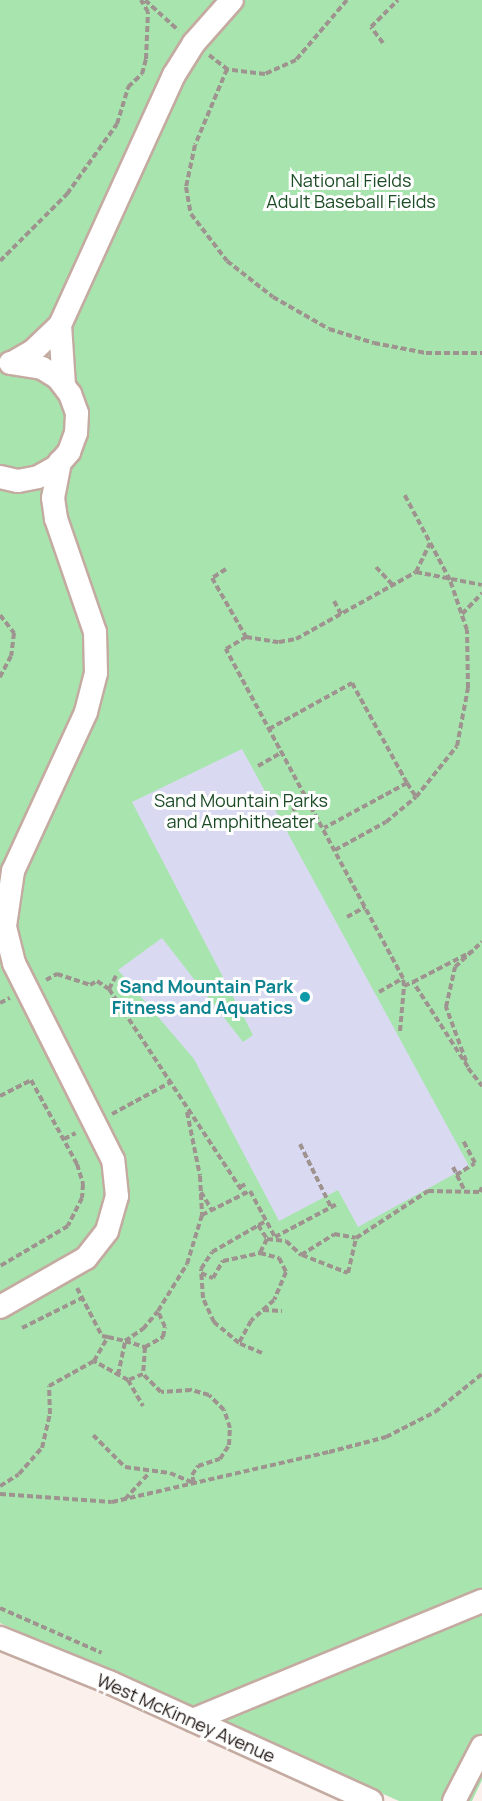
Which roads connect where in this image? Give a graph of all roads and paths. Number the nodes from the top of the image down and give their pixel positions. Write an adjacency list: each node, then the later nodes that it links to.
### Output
1 (141, 0): 6 (path)
2 (232, 0): 7 (street)
3 (347, 0): 8 (path)
4 (398, 0): 5 (path)
5 (383, 43)
6 (0, 261)
7 (60, 325): 9 (street); 10 (street)
8 (482, 353)
9 (6, 364): 10 (street)
10 (64, 385): 11 (street)
11 (60, 462): 12 (street); 14 (street)
12 (6, 478): 14 (street)
13 (404, 494): 15 (path)
14 (56, 519): 47 (street)
15 (430, 543): 18 (path); 19 (path)
16 (376, 567): 20 (path)
17 (226, 569): 27 (path)
18 (416, 572): 19 (path); 20 (path)
19 (450, 580): 21 (path); 25 (path)
20 (393, 585): 24 (path)
21 (482, 585)
22 (482, 593): 25 (path)
23 (334, 601): 24 (path)
24 (341, 614): 27 (path)
25 (462, 614): 33 (path)
26 (0, 615): 28 (path)
27 (246, 637): 29 (path)
28 (0, 677)
29 (269, 729): 30 (path); 32 (path)
30 (282, 752): 31 (path); 34 (path)
31 (258, 766)
32 (407, 783): 33 (path); 36 (path)
33 (416, 797): 37 (path)
34 (310, 803): 35 (path); 36 (path)
35 (292, 810)
36 (324, 828): 37 (path)
37 (335, 850): 38 (path)
38 (365, 907): 39 (path); 43 (path)
39 (347, 917)
40 (482, 942): 41 (path)
41 (473, 951): 44 (path); 51 (path)
42 (116, 976): 46 (path)
43 (403, 978): 45 (path); 48 (path)
44 (413, 982): 45 (path); 51 (path)
45 (404, 986): 50 (path)
46 (109, 989): 47 (path); 52 (path)
47 (26, 990): 49 (path); 56 (street)
48 (379, 992)
49 (0, 1004)
50 (400, 1032)
51 (468, 1067): 53 (path)
52 (169, 1083): 55 (path); 56 (path)
53 (482, 1086)
54 (0, 1096): 57 (path)
55 (181, 1102): 63 (path); 66 (path)
56 (95, 1123): 57 (path); 82 (street)
57 (64, 1139): 79 (path)
58 (463, 1140): 61 (path)
59 (300, 1144): 69 (path)
60 (453, 1167): 61 (path)
61 (456, 1175): 65 (path)
62 (246, 1184): 63 (path)
63 (240, 1187): 67 (path)
64 (482, 1187): 65 (path)
65 (464, 1190): 75 (path)
66 (201, 1191): 70 (path); 71 (path)
67 (244, 1195): 70 (path); 72 (path)
68 (337, 1204): 69 (path)
69 (331, 1207): 74 (path)
70 (212, 1210): 71 (path)
71 (202, 1215): 84 (path)
72 (266, 1221): 73 (path); 74 (path)
73 (258, 1225): 76 (path); 80 (path)
74 (275, 1237): 76 (path); 78 (path)
75 (356, 1238): 78 (path); 78 (path)
76 (267, 1239): 77 (path)
77 (260, 1253): 80 (path); 83 (path)
78 (301, 1255)
79 (0, 1266)
80 (201, 1273): 88 (path)
81 (82, 1298): 86 (path)
82 (0, 1307)
83 (263, 1310): 85 (path); 88 (path)
84 (158, 1311): 87 (path); 89 (path)
85 (282, 1311)
86 (22, 1328)
87 (124, 1341): 89 (path); 91 (path); 94 (path)
88 (239, 1343): 90 (path)
89 (145, 1347): 92 (path)
90 (262, 1353)
91 (94, 1361): 94 (path); 100 (path)
92 (143, 1374): 95 (path); 99 (path)
93 (482, 1374): 99 (path)
94 (118, 1375): 95 (path)
95 (128, 1380): 96 (path)
96 (143, 1406)
97 (93, 1435): 98 (path)
98 (149, 1473): 99 (path); 102 (path)
99 (194, 1483): 102 (path)
100 (0, 1486)
101 (0, 1494): 102 (path)
102 (124, 1499)
103 (482, 1601): 105 (street)
104 (0, 1638): 105 (street, West McKinney Avenue)
105 (193, 1720): 107 (street, West McKinney Avenue)
106 (482, 1747): 108 (street)
107 (370, 1801)
108 (454, 1801)

